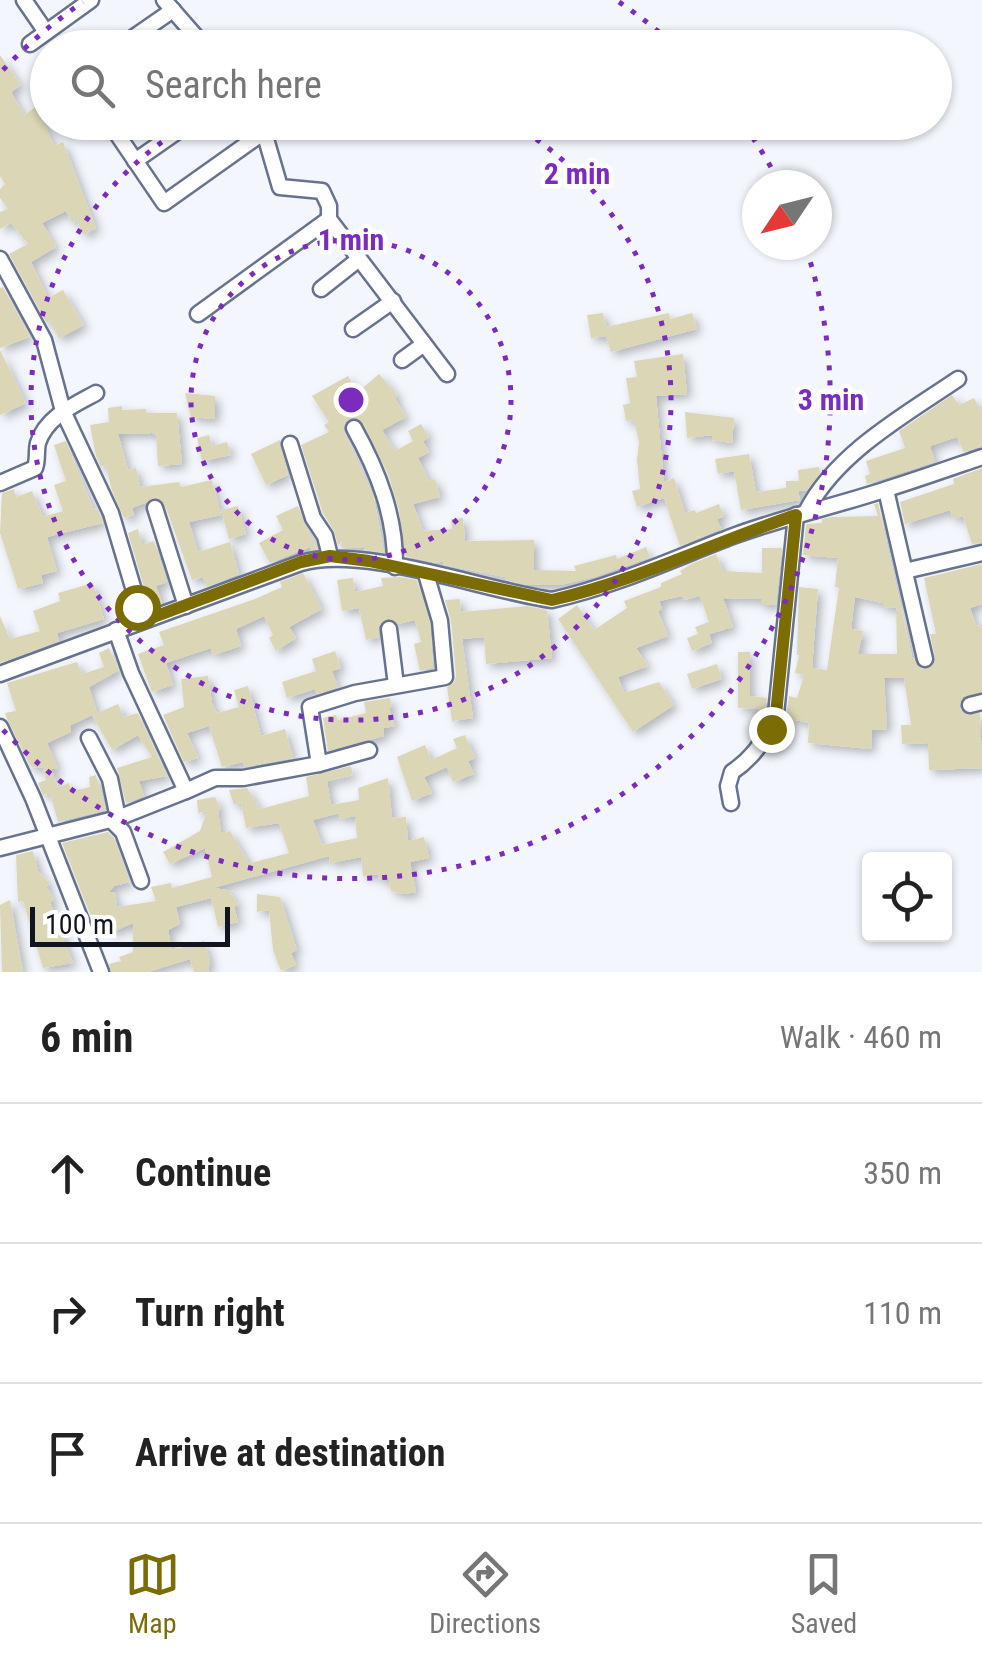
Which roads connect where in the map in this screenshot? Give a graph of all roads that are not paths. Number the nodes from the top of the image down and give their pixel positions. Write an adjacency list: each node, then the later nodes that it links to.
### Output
1 (24, 0): 4 (street)
2 (91, 0): 5 (street)
3 (168, 5): 6 (street); 7 (street)
4 (45, 30)
5 (49, 30)
6 (139, 30)
7 (190, 30)
8 (121, 140): 12 (street)
9 (166, 140): 12 (street)
10 (244, 140): 12 (street)
11 (265, 140): 13 (street)
12 (136, 161)
13 (329, 219): 15 (street); 18 (street)
14 (0, 259): 25 (street)
15 (359, 259): 16 (street); 17 (street)
16 (321, 288)
17 (393, 302): 19 (street); 20 (street)
18 (198, 314)
19 (353, 329)
20 (424, 344): 21 (street); 22 (street)
21 (402, 360)
22 (447, 374)
23 (958, 379): 32 (street)
24 (96, 392): 25 (street)
25 (63, 411): 29 (street); 39 (street)
26 (354, 428): 35 (street)
27 (290, 444): 34 (street)
28 (982, 457): 30 (street)
29 (0, 484)
30 (886, 490): 32 (street); 36 (street)
31 (155, 508): 38 (street)
32 (801, 513): 37 (street); 50 (street)
33 (982, 553): 36 (street)
34 (330, 556): 35 (street); 38 (street)
35 (395, 567): 37 (street)
36 (905, 571): 42 (street)
37 (426, 574): 44 (street)
38 (186, 606): 39 (street)
39 (143, 621): 41 (street)
40 (389, 628): 44 (street)
41 (116, 630): 43 (street); 49 (street)
42 (925, 658)
43 (0, 674)
44 (396, 685): 48 (street)
45 (0, 727): 52 (street)
46 (89, 738): 51 (street)
47 (369, 750): 48 (street)
48 (318, 764): 49 (street)
49 (186, 791): 51 (street)
50 (731, 803)
51 (115, 819): 52 (street); 54 (street)
52 (48, 835): 53 (street); 55 (street)
53 (0, 848)
54 (140, 881)
55 (101, 972)

